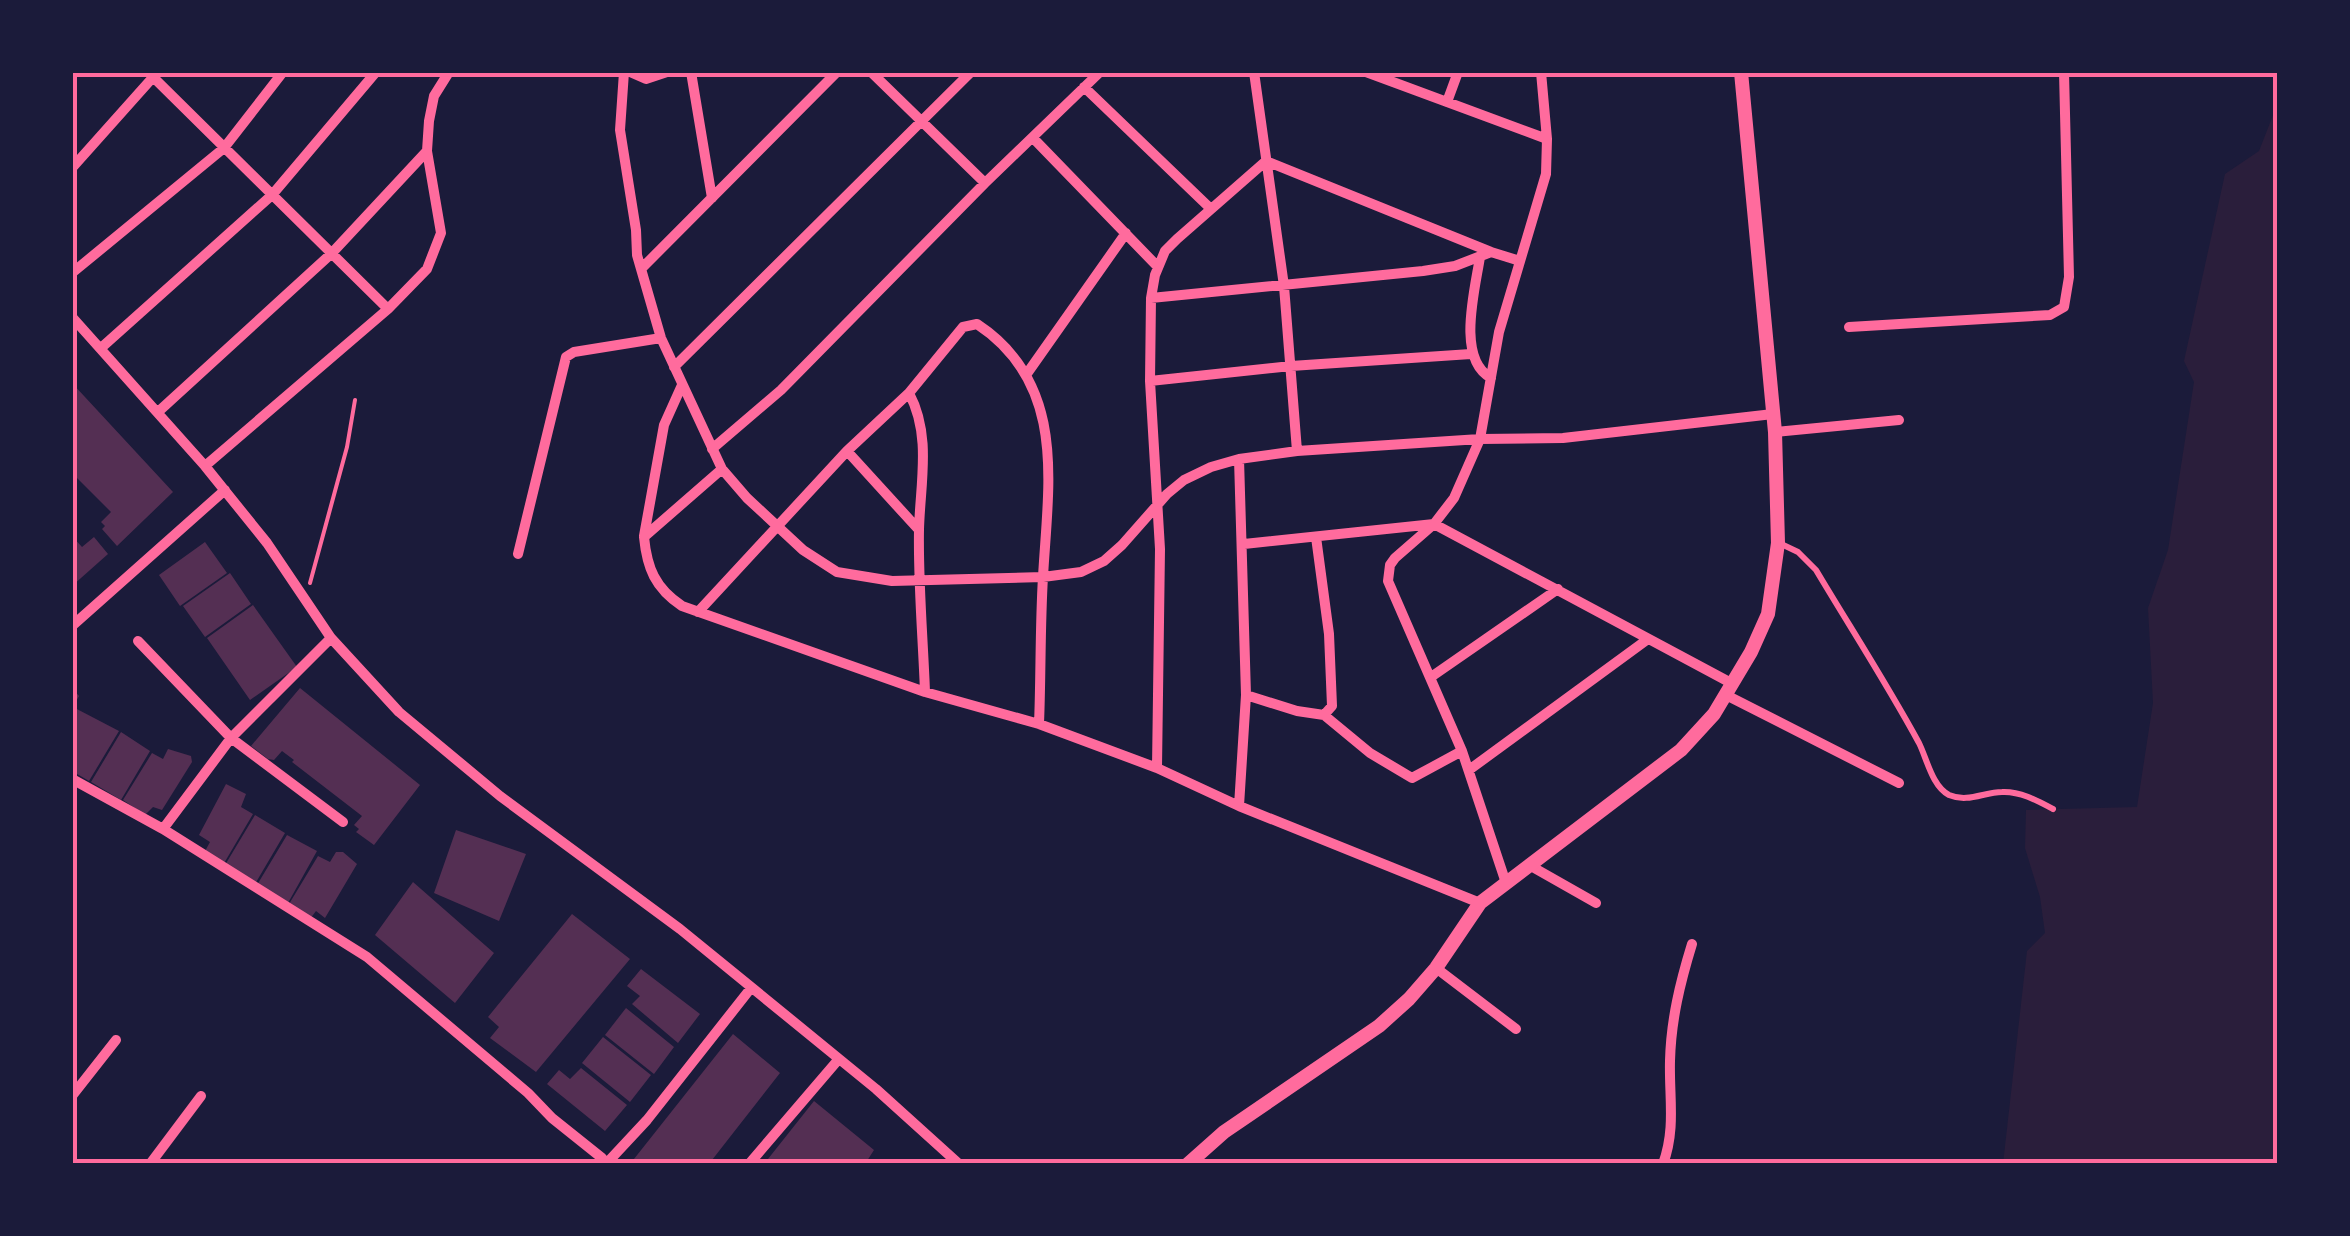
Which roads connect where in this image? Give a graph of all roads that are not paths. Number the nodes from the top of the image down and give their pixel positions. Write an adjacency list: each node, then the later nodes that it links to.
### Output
1 (284, 72): 23 (street)
2 (376, 72): 28 (street)
3 (449, 72): 24 (street)
4 (627, 72): 5 (street); 36 (street)
5 (667, 72)
6 (691, 72): 29 (street)
7 (837, 72): 29 (street)
8 (871, 72): 20 (street)
9 (970, 72): 20 (street)
10 (1100, 72): 18 (street)
11 (1254, 72): 25 (street)
12 (1366, 72): 19 (street)
13 (1458, 72): 19 (street)
14 (1541, 72): 22 (street)
15 (1741, 72): 54 (street)
16 (2064, 72): 42 (street)
17 (155, 75): 23 (street); 26 (street)
18 (1084, 87): 21 (street); 30 (street)
19 (1447, 102): 22 (street)
20 (922, 122): 27 (street); 47 (street)
21 (1032, 138): 27 (street); 31 (street)
22 (1547, 139): 34 (street)
23 (224, 148): 28 (street); 37 (street)
24 (427, 151): 32 (street); 40 (street)
25 (1266, 161): 30 (street); 33 (street); 38 (street)
26 (72, 168)
27 (984, 184): 58 (street)
28 (272, 195): 32 (street); 44 (street)
29 (712, 198): 36 (street)
30 (1211, 209): 35 (street)
31 (1126, 233): 35 (street); 48 (street)
32 (332, 253): 40 (street); 53 (street)
33 (1485, 255): 34 (street); 38 (street); 45 (street)
34 (1520, 261): 49 (street)
35 (1158, 267): 39 (street)
36 (642, 268): 43 (street)
37 (72, 273)
38 (1284, 286): 39 (street); 46 (street)
39 (1151, 298): 50 (street)
40 (388, 309): 62 (street)
41 (72, 317): 44 (street)
42 (1848, 327)
43 (661, 338): 47 (street); 73 (street)
44 (101, 348): 53 (street)
45 (1472, 354): 46 (street); 49 (street)
46 (1291, 366): 50 (street); 60 (street)
47 (674, 367): 51 (street)
48 (1026, 375): 52 (street); 74 (street)
49 (1491, 378): 57 (street)
50 (1150, 381): 65 (street)
51 (682, 385): 58 (street); 70 (street)
52 (908, 394): 59 (street); 68 (street)
53 (158, 412): 62 (street)
54 (1772, 414): 56 (street); 57 (street)
55 (1899, 420): 56 (street)
56 (1774, 432): 71 (street)
57 (1480, 439): 60 (street); 67 (street)
58 (712, 449): 63 (street)
59 (847, 450): 66 (street); 68 (street)
60 (1297, 452): 61 (street)
61 (1239, 459): 65 (street); 72 (street)
62 (206, 466): 64 (street)
63 (722, 469): 66 (street); 70 (street)
64 (225, 490): 78 (street); 79 (street)
65 (1157, 509): 74 (street); 90 (street)
66 (776, 524): 75 (street); 77 (street)
67 (1434, 524): 69 (street); 76 (street); 82 (street)
68 (919, 530): 75 (street)
69 (1316, 536): 72 (street); 86 (street)
70 (644, 537): 77 (street)
71 (1778, 543): 83 (street); 95 (lane)
72 (1244, 544): 85 (street)
73 (518, 554)
74 (1043, 577): 75 (street); 87 (street)
75 (921, 581): 84 (street)
76 (1558, 589): 80 (street); 82 (street)
77 (698, 612): 84 (street)
78 (72, 626)
79 (331, 638): 88 (street); 104 (street)
80 (1648, 639): 83 (street); 91 (street)
81 (138, 641): 88 (street)
82 (1431, 678): 89 (street)
83 (1729, 690): 93 (street); 98 (street)
84 (926, 692): 87 (street)
85 (1246, 695): 86 (street); 94 (street)
86 (1324, 715): 89 (street)
87 (1039, 724): 90 (street)
88 (231, 738): 96 (street); 97 (street)
89 (1462, 750): 91 (street)
90 (1157, 768): 94 (street)
91 (1468, 770): 99 (street)
92 (72, 779): 97 (street)
93 (1899, 783)
94 (1239, 806): 100 (street)
95 (2053, 810)
96 (343, 822)
97 (162, 830): 111 (street)
98 (1529, 865): 99 (street); 101 (street)
99 (1506, 882): 100 (street)
100 (1480, 903): 103 (street)
101 (1596, 903)
102 (1692, 944): 115 (street)
103 (1436, 968): 105 (street); 114 (street)
104 (751, 988): 107 (street); 111 (street)
105 (1516, 1028)
106 (116, 1040): 108 (street)
107 (838, 1060): 112 (street); 113 (street)
108 (72, 1096)
109 (202, 1096): 110 (street)
110 (150, 1164)
111 (603, 1164)
112 (749, 1164)
113 (959, 1164)
114 (1188, 1164)
115 (1663, 1164)

